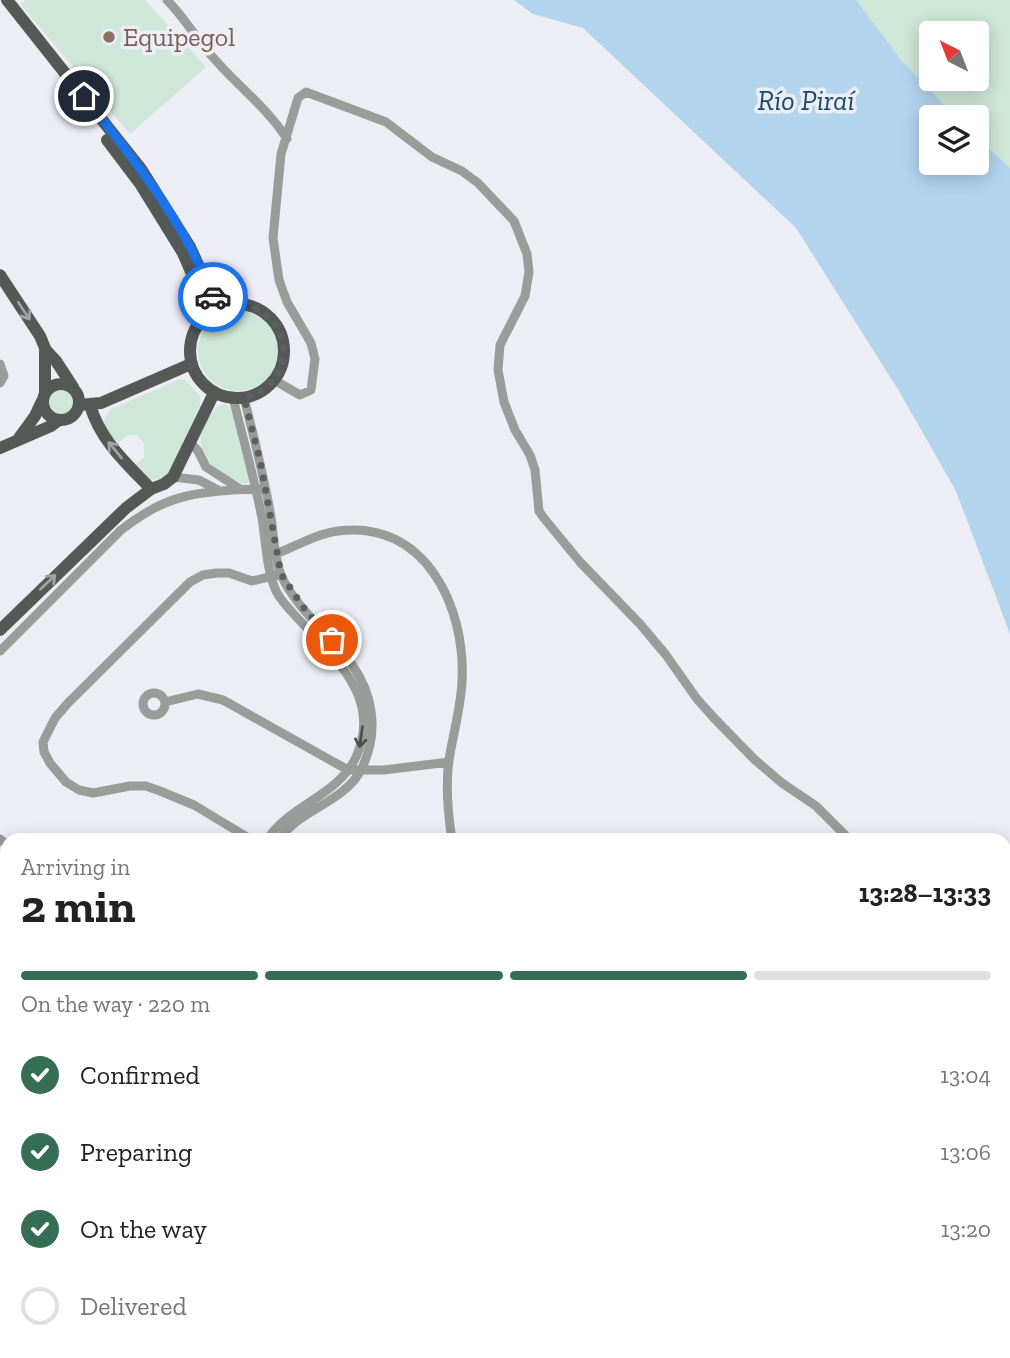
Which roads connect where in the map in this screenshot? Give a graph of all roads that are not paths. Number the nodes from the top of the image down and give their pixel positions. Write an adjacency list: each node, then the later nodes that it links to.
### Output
1 (167, 0): 3 (street)
2 (7, 2): 5 (main road)
3 (287, 139): 9 (street); 39 (street)
4 (0, 275): 6 (main road, one-way to 6)
5 (214, 310): 8 (main road); 9 (main road)
6 (45, 348): 11 (main road); 13 (main road)
7 (0, 364): 10 (street)
8 (191, 364): 12 (main road); 15 (main road)
9 (274, 380): 14 (main road)
10 (0, 383)
11 (73, 387): 13 (main road); 15 (main road)
12 (214, 393): 14 (main road); 18 (main road)
13 (44, 396): 16 (main road); 17 (main road)
14 (239, 398): 23 (street); 26 (street)
15 (84, 405): 16 (main road); 24 (main road, one-way to 15)
16 (59, 420): 17 (main road)
17 (19, 438): 19 (main road)
18 (190, 442): 20 (street); 21 (main road)
19 (0, 448)
20 (206, 467): 22 (street); 25 (street)
21 (173, 477): 22 (street); 24 (main road)
22 (199, 480): 27 (street)
23 (266, 488): 26 (street); 28 (street)
24 (151, 489): 30 (main road, one-way to 24)
25 (240, 489): 26 (street); 27 (street)
26 (255, 490): 28 (street)
27 (218, 491): 31 (street)
28 (273, 556): 29 (street); 33 (street)
29 (276, 575): 34 (street, one-way to 34); 35 (street); 37 (street)
30 (0, 631)
31 (0, 651)
32 (165, 702): 34 (street)
33 (449, 762): 35 (street); 38 (street)
34 (348, 770): 35 (street); 36 (street)
35 (361, 770): 36 (street)
36 (285, 831)
37 (240, 833)
38 (451, 833)
39 (843, 833)

